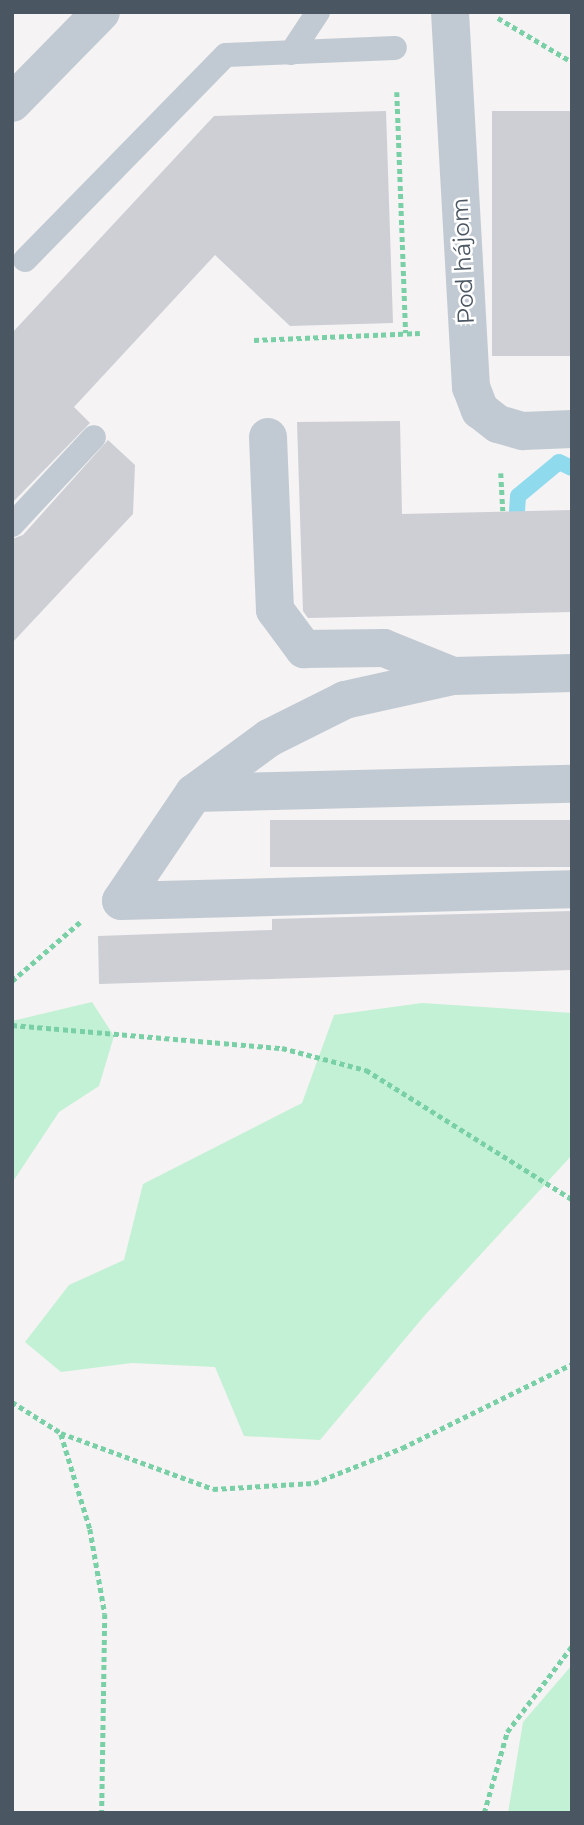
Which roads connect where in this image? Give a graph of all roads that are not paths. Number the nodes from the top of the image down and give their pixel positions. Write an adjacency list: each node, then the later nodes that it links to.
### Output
1 (101, 12): 6 (street)
2 (318, 12): 5 (lane)
3 (450, 12): 8 (street, Pod hájom)
4 (395, 48): 5 (lane)
5 (291, 53): 7 (lane)
6 (12, 103)
7 (25, 260)
8 (572, 429)
9 (94, 437): 11 (lane)
10 (268, 437): 13 (street)
11 (12, 525)
12 (572, 673): 13 (street)
13 (453, 676): 15 (street)
14 (572, 784): 15 (street)
15 (194, 793): 16 (street)
16 (572, 888)

